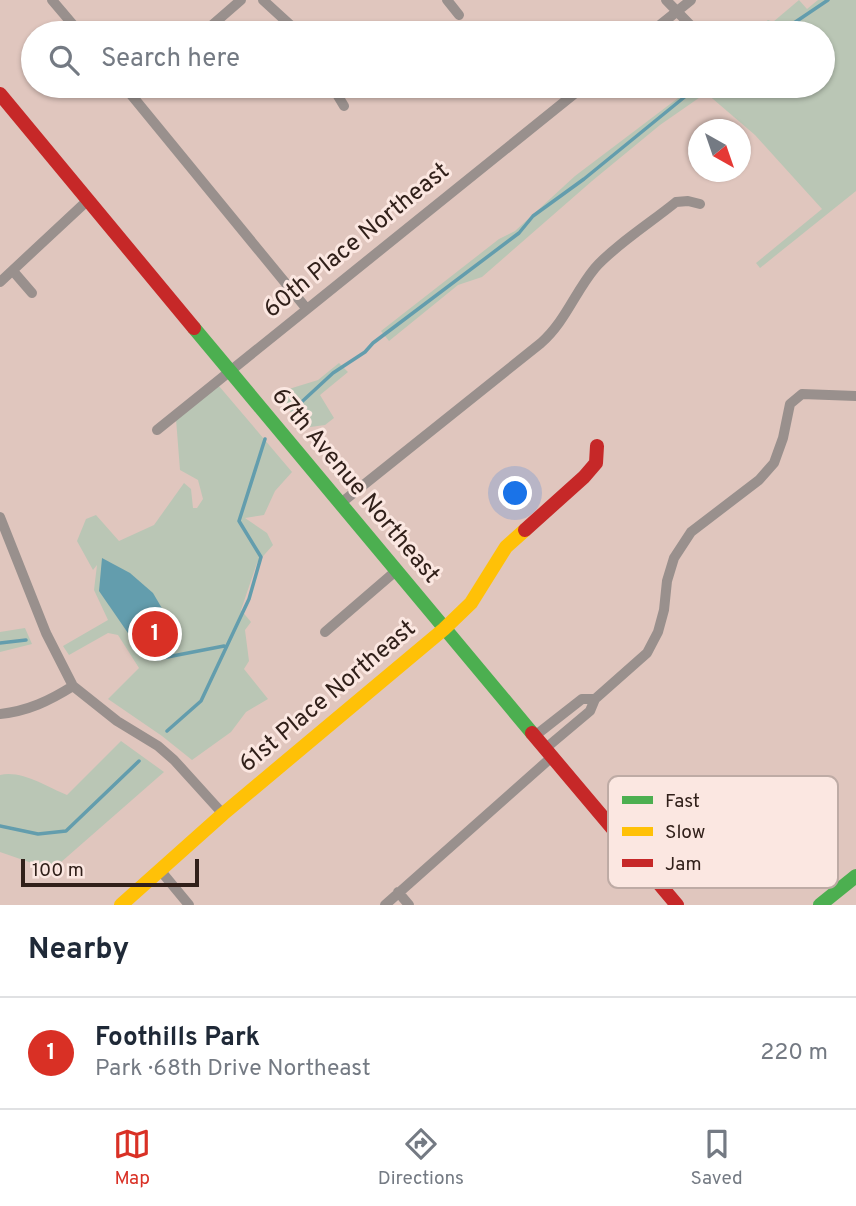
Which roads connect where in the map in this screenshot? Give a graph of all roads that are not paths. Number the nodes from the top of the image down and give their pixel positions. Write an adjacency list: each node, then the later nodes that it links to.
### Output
1 (52, 0): 9 (street)
2 (240, 0): 10 (street)
3 (263, 0): 11 (street)
4 (447, 0): 8 (street)
5 (666, 0): 7 (street)
6 (691, 0): 7 (street)
7 (677, 11): 12 (street); 13 (street)
8 (459, 15)
9 (70, 21)
10 (217, 21)
11 (286, 21)
12 (665, 21)
13 (687, 21)
14 (0, 94): 19 (street, 67th Avenue Northeast)
15 (135, 98): 24 (street)
16 (339, 98): 18 (street)
17 (569, 98): 24 (street, 60th Place Northeast)
18 (344, 106)
19 (87, 201): 21 (street); 25 (street, 67th Avenue Northeast)
20 (699, 204): 29 (street)
21 (13, 271): 22 (street); 23 (street)
22 (0, 282)
23 (32, 293)
24 (306, 308): 25 (street, 60th Place Northeast)
25 (230, 370): 27 (street, 60th Place Northeast); 29 (street, 67th Avenue Northeast)
26 (856, 396): 35 (street)
27 (157, 430)
28 (597, 446): 32 (street, 61st Place Northeast)
29 (341, 503): 31 (street, 67th Avenue Northeast)
30 (0, 517): 34 (street)
31 (397, 570): 32 (street, 67th Avenue Northeast); 33 (street)
32 (444, 629): 37 (street, 67th Avenue Northeast); 39 (street, 61st Place Northeast)
33 (325, 632)
34 (73, 686): 36 (street); 39 (street)
35 (595, 699): 37 (street); 38 (street)
36 (0, 714)
37 (536, 735): 38 (street, 67th Avenue Northeast)
38 (550, 752): 40 (street, 67th Avenue Northeast); 44 (street)
39 (223, 814): 41 (street, 61st Place Northeast)
40 (608, 822)
41 (160, 870): 45 (street, 61st Place Northeast); 46 (street)
42 (856, 876): 50 (street)
43 (663, 888): 49 (street, 67th Avenue Northeast)
44 (398, 892): 47 (street); 48 (street)
45 (121, 905)
46 (189, 905)
47 (385, 905)
48 (409, 905)
49 (677, 905)
50 (820, 905)

